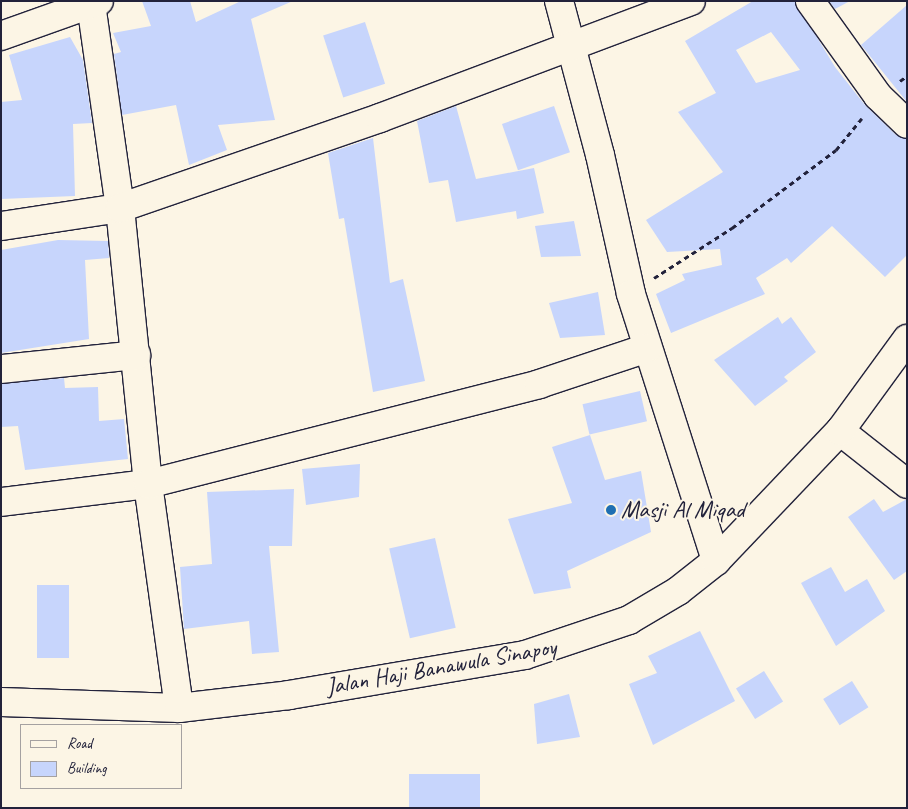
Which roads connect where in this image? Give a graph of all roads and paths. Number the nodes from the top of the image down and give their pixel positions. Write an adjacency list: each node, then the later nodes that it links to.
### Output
1 (559, 1): 6 (main road)
2 (691, 1): 6 (main road)
3 (810, 1): 8 (main road)
4 (95, 3): 5 (main road); 10 (main road)
5 (1, 36)
6 (570, 44): 10 (main road); 12 (main road)
7 (907, 76): 8 (path)
8 (878, 96): 9 (main road); 12 (path)
9 (907, 124)
10 (120, 208): 11 (main road); 15 (main road)
11 (1, 226)
12 (631, 294): 14 (main road)
13 (907, 339): 17 (main road, Jalan Haji Banawula Sinapoy)
14 (647, 348): 18 (main road); 21 (main road)
15 (136, 355): 16 (main road); 18 (main road)
16 (1, 369)
17 (840, 432): 19 (main road); 21 (main road, Jalan Haji Banawula Sinapoy)
18 (148, 484): 20 (main road); 23 (main road)
19 (907, 484)
20 (1, 502)
21 (716, 561): 23 (main road, Jalan Haji Banawula Sinapoy)
22 (1, 702): 23 (main road, Jalan Haji Banawula Sinapoy)
23 (179, 708)

